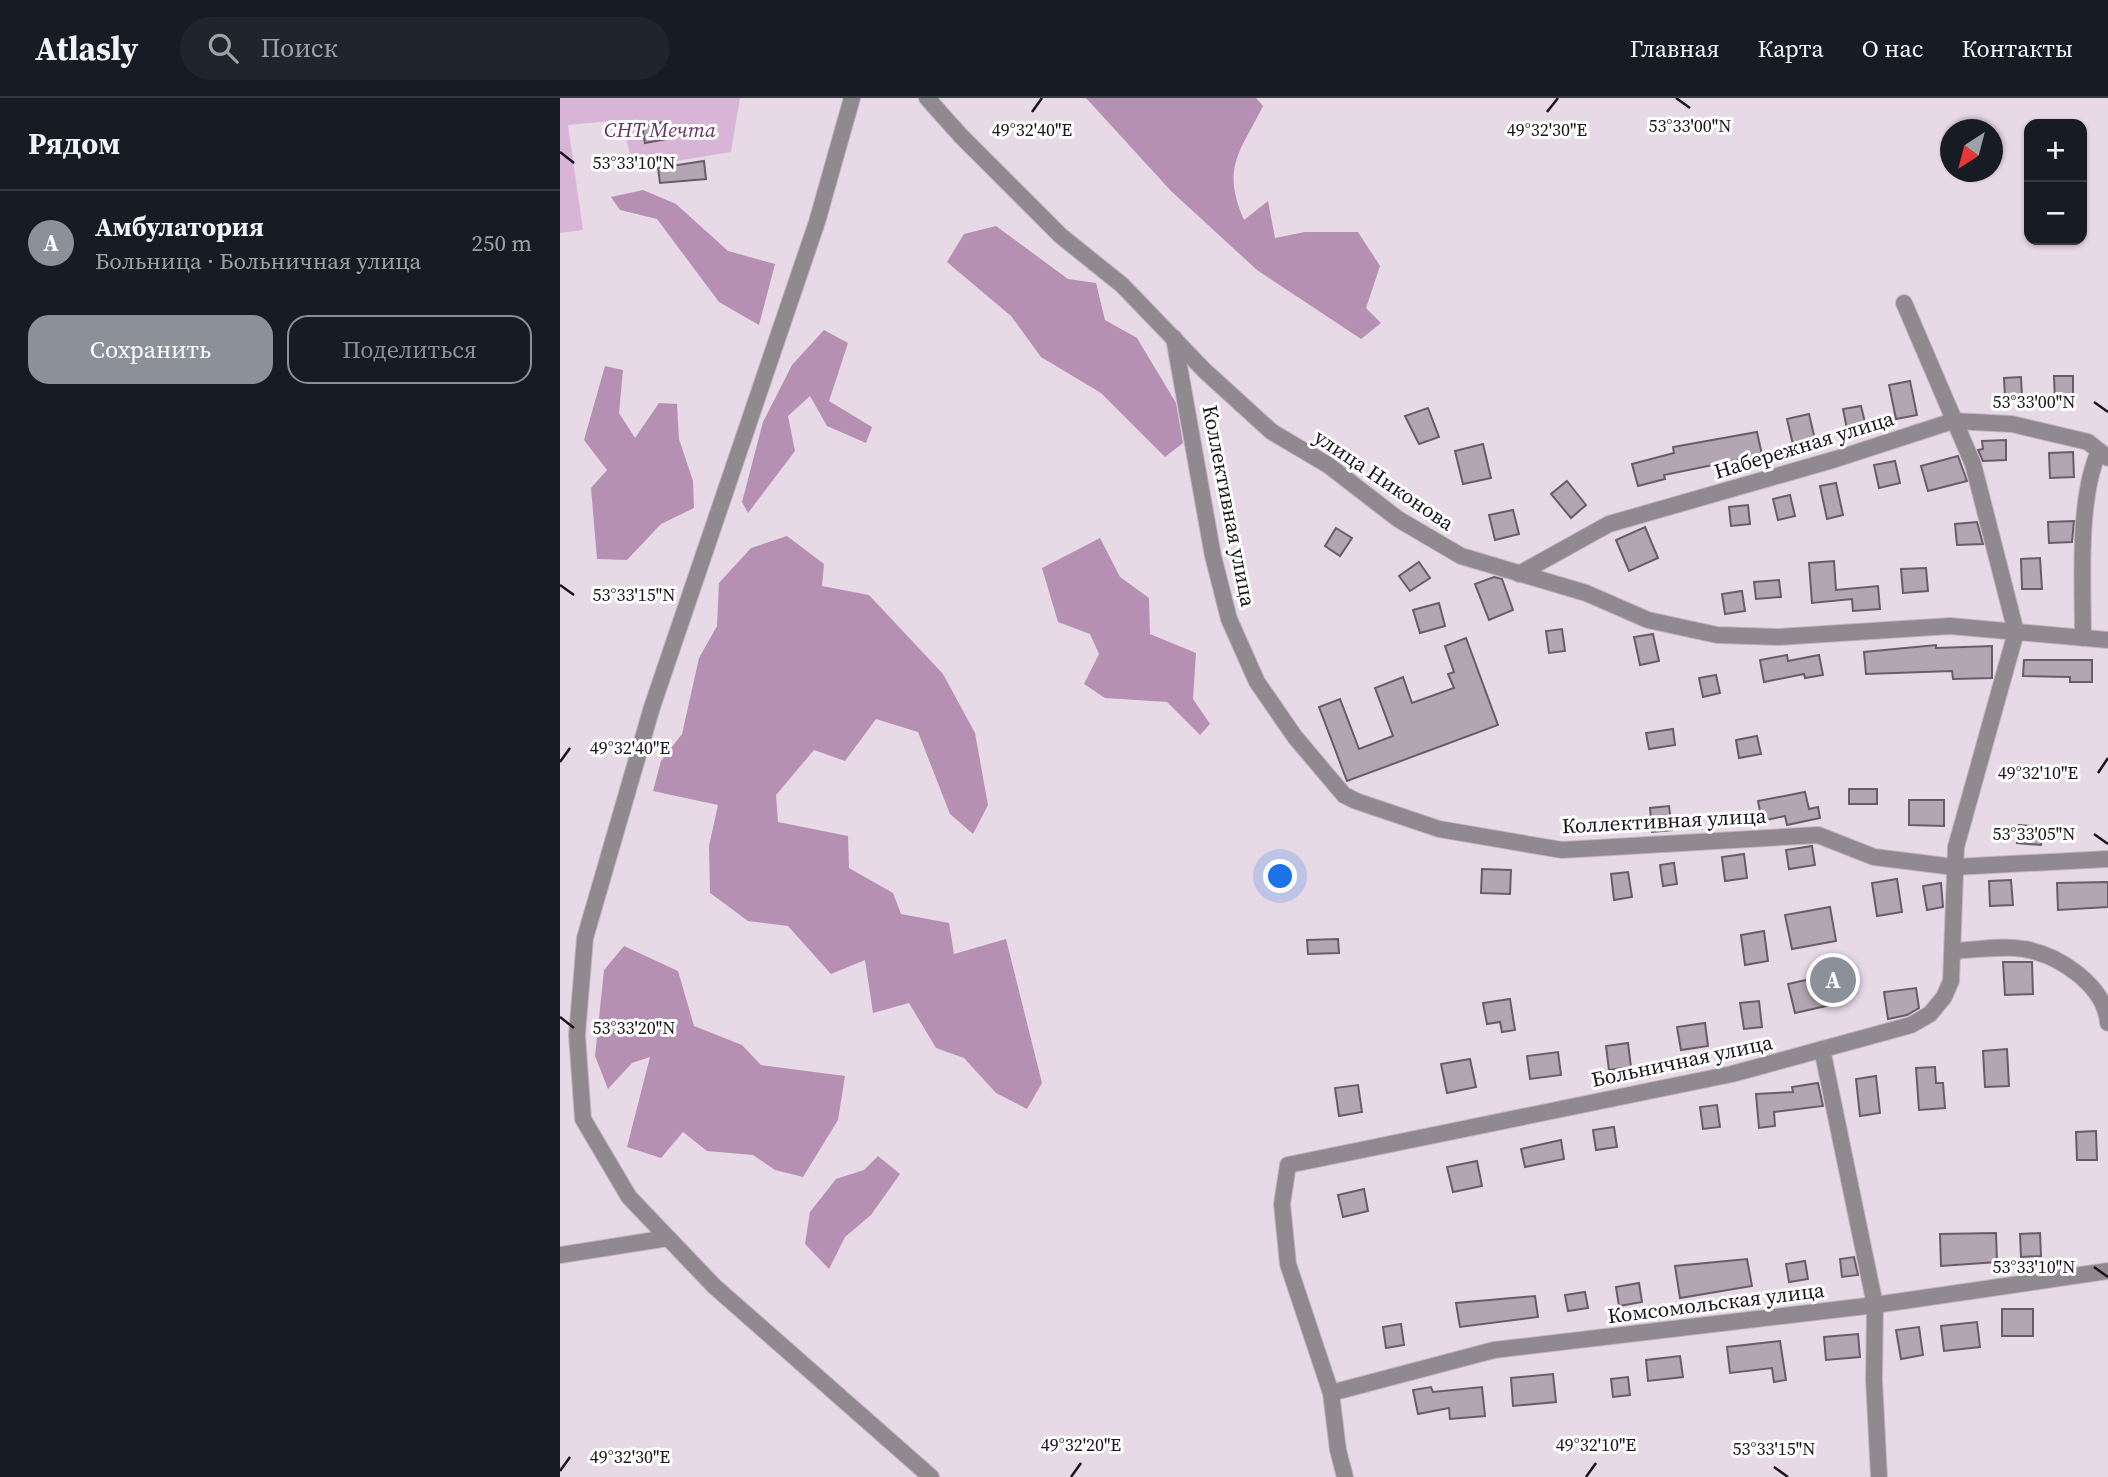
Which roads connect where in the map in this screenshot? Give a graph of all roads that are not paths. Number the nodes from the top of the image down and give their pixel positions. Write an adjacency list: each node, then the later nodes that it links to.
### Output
1 (852, 98): 16 (street)
2 (928, 98): 4 (street, улица Никонова)
3 (1904, 303): 5 (street)
4 (1174, 338): 7 (street, улица Никонова); 12 (street, Коллективная улица)
5 (1953, 421): 6 (street, Набережная улица); 7 (street, Набережная улица); 8 (street)
6 (2103, 454): 9 (street)
7 (1519, 574): 8 (street, улица Никонова)
8 (2016, 632): 9 (street, улица Никонова); 12 (street, Больничная улица)
9 (2083, 638): 10 (street, улица Никонова)
10 (2108, 640)
11 (2108, 859): 12 (street, Коллективная улица)
12 (1954, 867): 13 (street, Больничная улица)
13 (1954, 951): 14 (street); 15 (street, Больничная улица)
14 (2108, 1023)
15 (1822, 1049): 19 (street); 20 (street, Больничная улица)
16 (668, 1238): 17 (street); 21 (street)
17 (560, 1255)
18 (2108, 1271): 19 (street, Комсомольская улица)
19 (1875, 1305): 20 (street, Комсомольская улица); 23 (street)
20 (1331, 1393): 22 (street)
21 (931, 1477)
22 (1345, 1477)
23 (1879, 1477)

